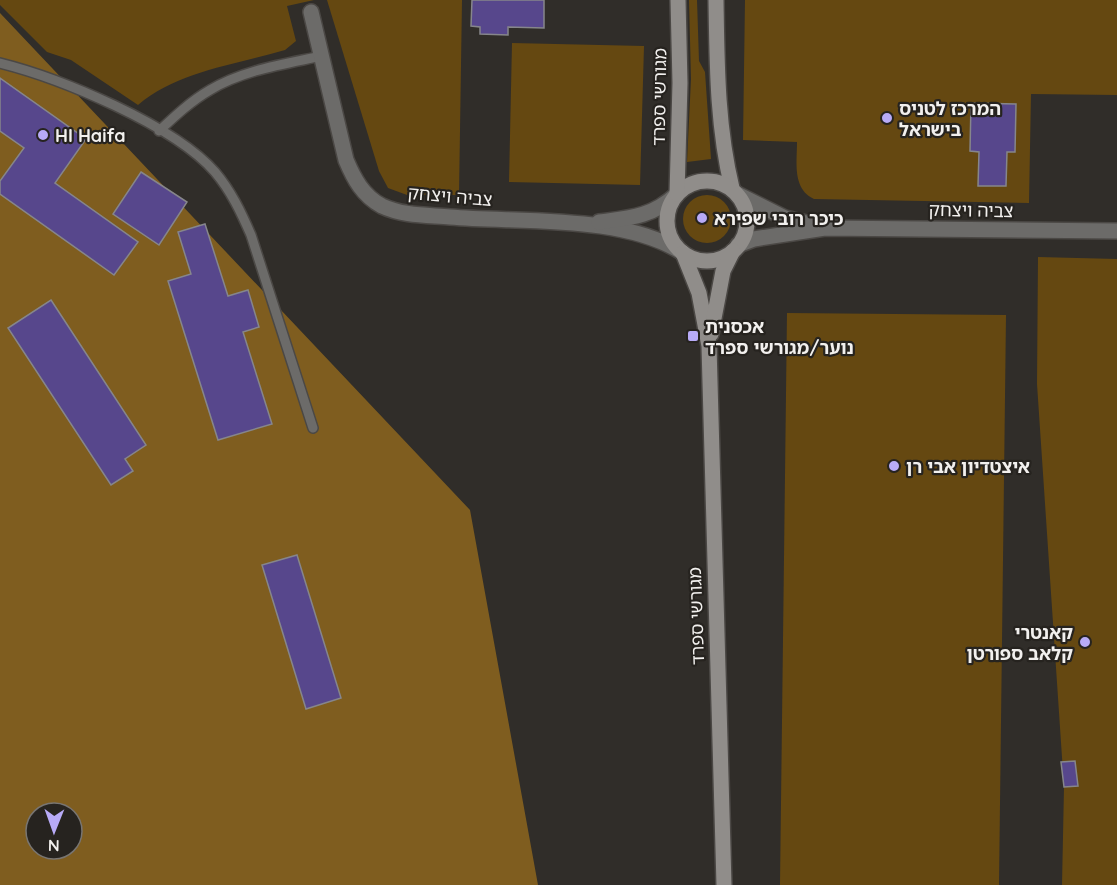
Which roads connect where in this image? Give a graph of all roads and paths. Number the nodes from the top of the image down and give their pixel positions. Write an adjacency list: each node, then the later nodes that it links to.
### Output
1 (678, 0): 8 (street, מגורשי ספרד)
2 (716, 0): 7 (street)
3 (311, 12): 4 (street, צביה ויצחק)
4 (322, 56): 6 (lane); 9 (street, צביה ויצחק)
5 (0, 63): 6 (lane)
6 (159, 130): 15 (lane)
7 (735, 191): 8 (street); 10 (street, צביה ויצחק); 12 (street)
8 (677, 194): 9 (street, צביה ויצחק); 13 (street)
9 (584, 224): 13 (street, צביה ויצחק)
10 (825, 228): 11 (street, צביה ויצחק); 12 (street, צביה ויצחק)
11 (1117, 231)
12 (737, 247): 13 (street); 14 (street, מגורשי ספרד)
13 (683, 253): 14 (street, מגורשי ספרד)
14 (709, 346): 16 (street, מגורשי ספרד)
15 (313, 428)
16 (724, 885)

